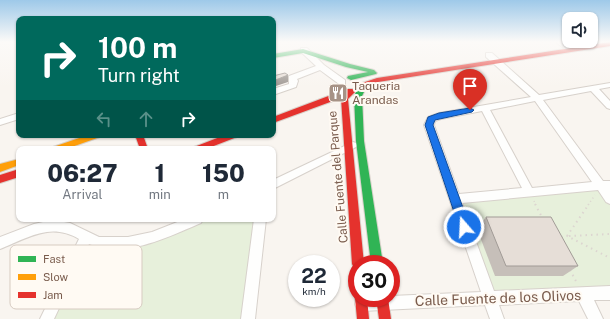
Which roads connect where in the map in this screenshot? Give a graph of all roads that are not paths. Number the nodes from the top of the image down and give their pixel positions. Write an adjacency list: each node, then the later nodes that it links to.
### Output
1 (311, 57): 7 (street)
2 (327, 57): 8 (street)
3 (477, 57): 8 (street)
4 (491, 57): 6 (street)
5 (520, 57): 6 (street)
6 (496, 62): 13 (street); 17 (street)
7 (321, 67): 10 (street); 11 (street)
8 (377, 72): 11 (street)
9 (284, 76): 10 (street)
10 (292, 78): 15 (street)
11 (347, 80): 13 (street); 16 (street)
12 (610, 85): 14 (street)
13 (363, 86): 16 (street); 27 (street, Calle Fuente del Parque)
14 (593, 88): 17 (street); 20 (street)
15 (276, 91)
16 (350, 91): 18 (street); 19 (street, Calle Fuente del Parque)
17 (537, 98): 21 (street); 36 (street)
18 (327, 100): 19 (street); 23 (street)
19 (344, 102): 30 (street, Calle Fuente del Parque)
20 (610, 106)
21 (485, 108): 37 (street); 38 (street)
22 (16, 117): 24 (street)
23 (276, 119)
24 (0, 122)
25 (89, 138): 28 (street)
26 (226, 138): 29 (street)
27 (360, 141): 30 (street); 46 (street, Calle Fuente del Parque)
28 (65, 146)
29 (205, 146)
30 (348, 148): 35 (street); 45 (street, Calle Fuente del Parque)
31 (16, 163): 32 (street)
32 (0, 168)
33 (16, 174): 34 (street)
34 (0, 179)
35 (276, 184)
36 (605, 186): 37 (street); 39 (street)
37 (529, 192): 38 (street)
38 (454, 199): 49 (street)
39 (610, 200)
40 (190, 222): 42 (street)
41 (260, 222): 55 (street)
42 (87, 236): 43 (street); 44 (street)
43 (0, 243)
44 (83, 245)
45 (357, 255)
46 (376, 255)
47 (610, 293): 48 (street, Calle Fuente de los Olivos)
48 (583, 294): 49 (street, Calle Fuente de los Olivos); 59 (street)
49 (490, 298): 50 (street, Calle Fuente de los Olivos); 58 (street)
50 (400, 300)
51 (362, 307): 56 (street)
52 (384, 307): 57 (street)
53 (52, 309): 54 (street)
54 (47, 319)
55 (248, 319)
56 (363, 319)
57 (385, 319)
58 (497, 319)
59 (596, 319)

